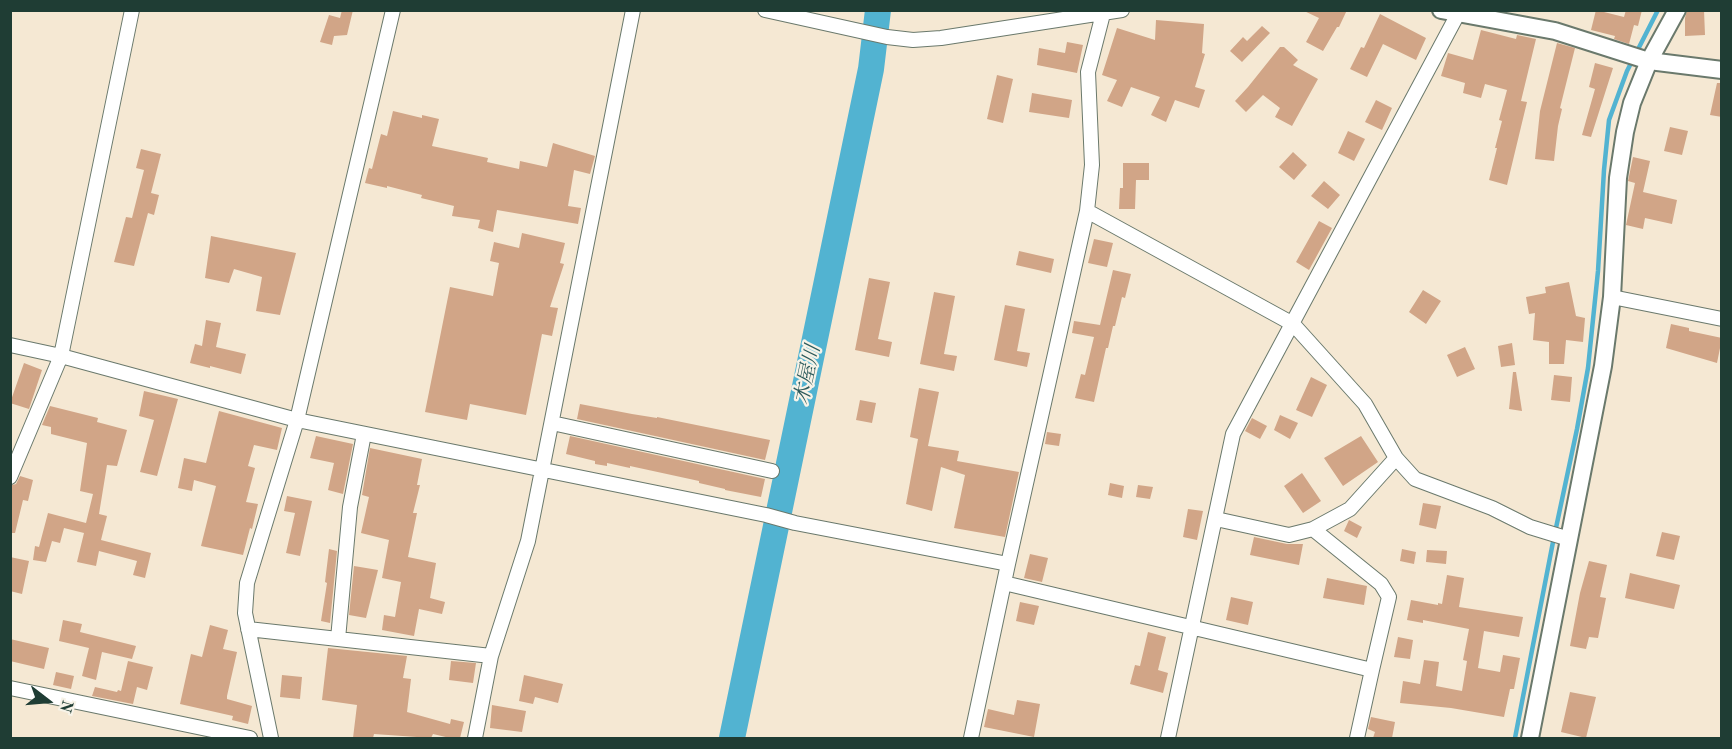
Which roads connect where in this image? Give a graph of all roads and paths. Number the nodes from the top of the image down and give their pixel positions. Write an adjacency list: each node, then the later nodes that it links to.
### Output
1 (132, 10): 17 (street)
2 (393, 10): 18 (street)
3 (633, 10): 19 (street)
4 (765, 10): 8 (street)
5 (1122, 10): 8 (street)
6 (1441, 10): 9 (street)
7 (1677, 10): 10 (street)
8 (1103, 12): 12 (street)
9 (1459, 12): 10 (street); 15 (street)
10 (1649, 61): 11 (street); 13 (street)
11 (1722, 70)
12 (1087, 211): 15 (street); 28 (street)
13 (1612, 297): 14 (street); 27 (street)
14 (1722, 319)
15 (1293, 324): 21 (street); 25 (street)
16 (10, 345): 17 (street)
17 (61, 356): 18 (street); 24 (street)
18 (297, 420): 20 (street); 31 (street)
19 (552, 423): 22 (street); 23 (street)
20 (364, 434): 22 (street); 32 (street)
21 (1396, 458): 26 (street); 27 (street)
22 (542, 471): 28 (street); 33 (street)
23 (772, 471)
24 (10, 477)
25 (1216, 519): 26 (street); 30 (street)
26 (1313, 529): 34 (street)
27 (1569, 539): 43 (street)
28 (1008, 564): 29 (street)
29 (1004, 583): 30 (street); 40 (street)
30 (1191, 628): 34 (street); 41 (street)
31 (248, 629): 32 (street); 38 (street)
32 (338, 639): 33 (street)
33 (491, 656): 39 (street)
34 (1372, 670): 42 (street)
35 (10, 688): 36 (street)
36 (202, 734): 37 (street)
37 (250, 738)
38 (271, 738)
39 (475, 738)
40 (971, 738)
41 (1168, 738)
42 (1357, 738)
43 (1530, 738)

